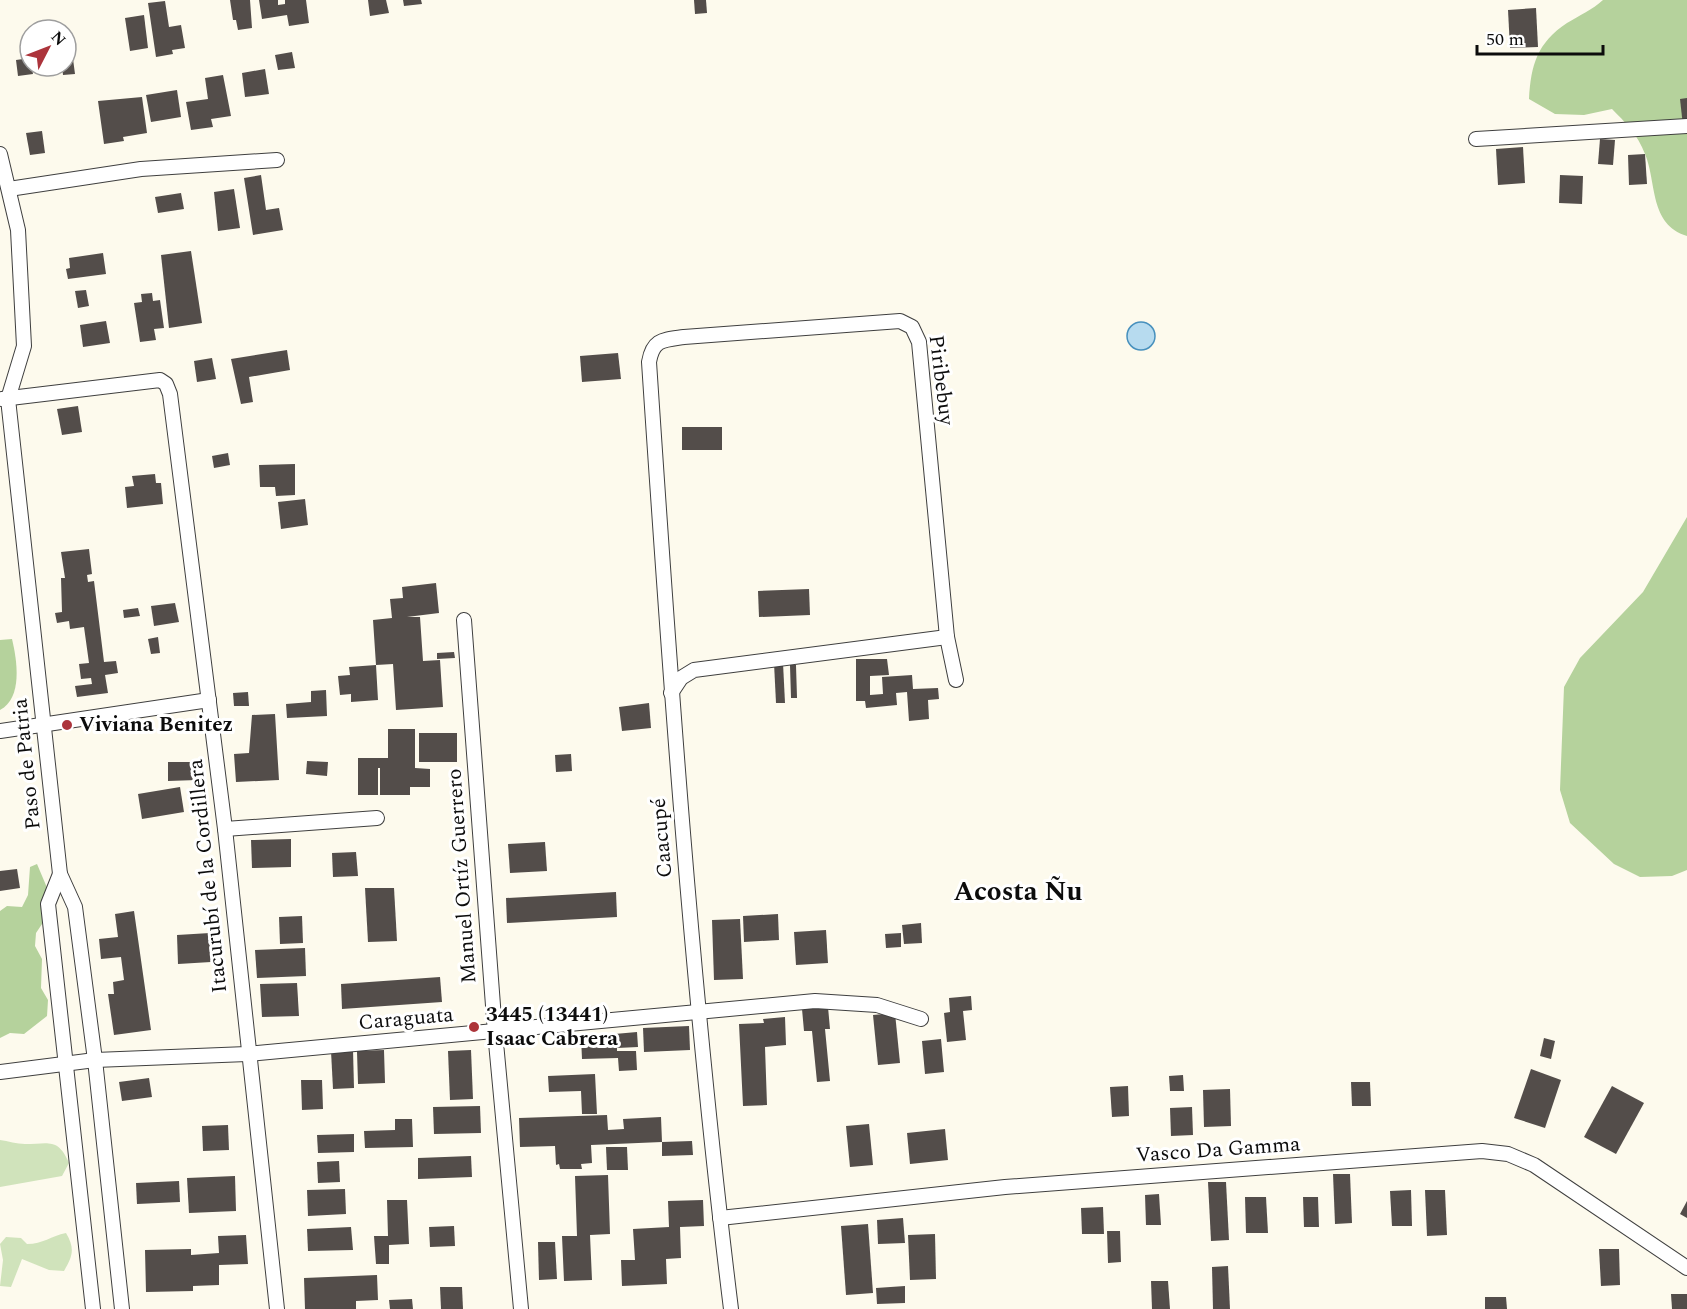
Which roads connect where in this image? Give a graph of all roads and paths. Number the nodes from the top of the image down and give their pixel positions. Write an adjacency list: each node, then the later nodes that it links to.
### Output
1 (1687, 126): 2 (street)
2 (1476, 139)
3 (0, 154): 5 (street, Paso de Patria)
4 (277, 160): 5 (street)
5 (9, 189): 8 (street, Paso de Patria)
6 (649, 362): 10 (street, Piribebuy); 12 (street, Caacupé)
7 (0, 386): 8 (street, Paso de Patria)
8 (4, 399): 13 (street, Itacurubí de la Cordillera); 14 (street, Paso de Patria)
9 (464, 620): 21 (street, Manuel Ortíz Guerrero)
10 (947, 637): 11 (street, Piribebuy); 12 (street)
11 (956, 680)
12 (671, 693): 19 (street, Caacupé)
13 (209, 700): 14 (street); 17 (street, Itacurubí de la Cordillera)
14 (45, 725): 15 (street); 18 (street, Paso de Patria)
15 (0, 731)
16 (377, 818): 17 (street)
17 (225, 829): 22 (street, Itacurubí de la Cordillera)
18 (60, 874): 23 (street, Paso de Patria); 24 (street, Paso de Patria)
19 (698, 1013): 20 (street, Caraguata); 21 (street, Caraguata); 26 (street, Caacupé)
20 (921, 1019)
21 (495, 1032): 22 (street, Caraguata); 31 (street, Manuel Ortíz Guerrero)
22 (248, 1054): 23 (street, Caraguata); 30 (street, Itacurubí de la Cordillera)
23 (95, 1060): 24 (street, Caraguata); 29 (street, Paso de Patria)
24 (65, 1063): 25 (street, Caraguata); 28 (street, Paso de Patria)
25 (0, 1071)
26 (720, 1218): 27 (street, Vasco Da Gamma); 32 (street, Caacupé)
27 (1687, 1268)
28 (93, 1309)
29 (122, 1309)
30 (278, 1309)
31 (521, 1309)
32 (731, 1309)

